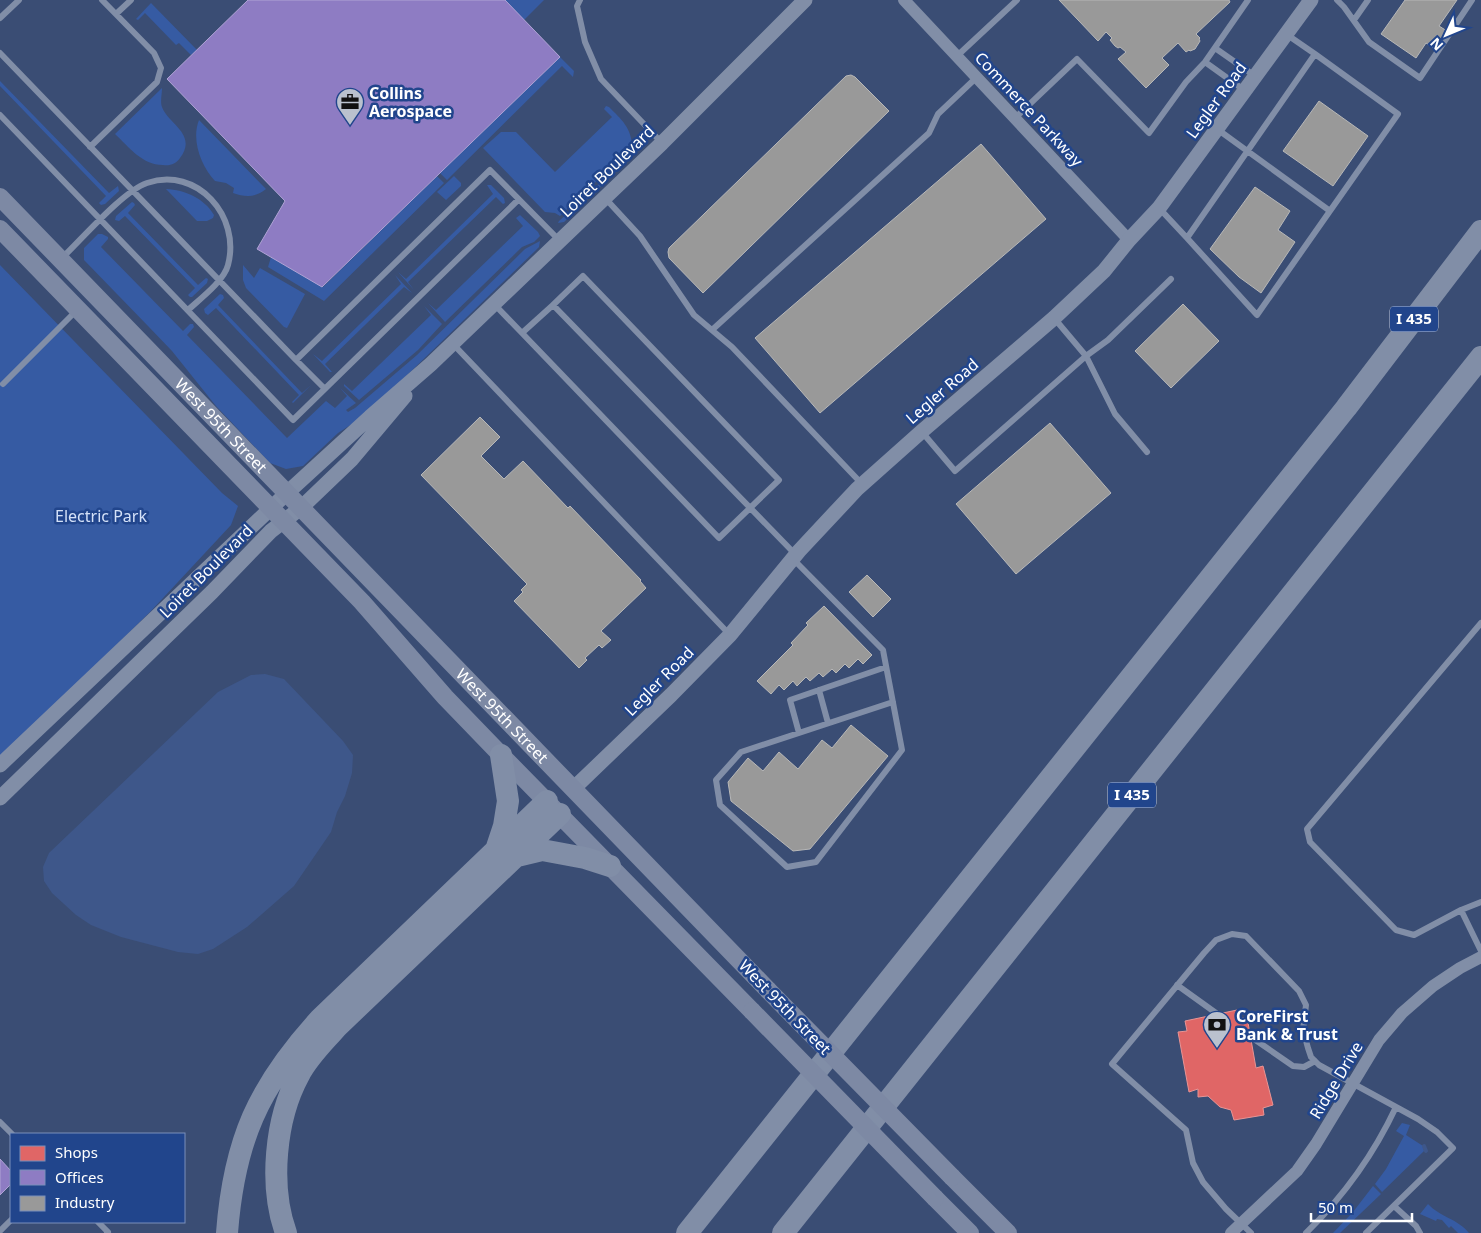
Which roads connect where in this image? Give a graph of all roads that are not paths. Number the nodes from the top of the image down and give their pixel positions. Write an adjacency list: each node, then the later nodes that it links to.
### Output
1 (19, 0): 14 (lane)
2 (102, 0): 13 (lane)
3 (131, 0): 13 (lane)
4 (580, 0): 28 (lane)
5 (804, 0): 28 (street, Loiret Boulevard)
6 (904, 0): 20 (street, Commerce Parkway)
7 (1017, 0): 20 (lane)
8 (1248, 0): 17 (lane)
9 (1311, 0): 16 (street, Legler Road)
10 (1337, 0): 15 (lane)
11 (1368, 0): 15 (lane)
12 (1472, 0): 15 (lane)
13 (116, 14): 29 (lane)
14 (0, 18)
15 (1354, 20)
16 (1286, 34): 19 (lane); 22 (street, Legler Road)
17 (1215, 48): 21 (lane); 22 (lane)
18 (0, 53): 29 (lane)
19 (1315, 54): 30 (lane); 36 (lane)
20 (957, 56): 23 (street, Commerce Parkway)
21 (1205, 62): 24 (lane); 26 (lane)
22 (1255, 76): 24 (street, Legler Road)
23 (976, 77): 26 (street, Commerce Parkway); 51 (lane)
24 (1245, 91): 27 (street, Legler Road)
25 (0, 115): 37 (lane)
26 (1015, 118): 41 (street, Commerce Parkway)
27 (1217, 129): 30 (lane); 35 (street, Legler Road)
28 (662, 143): 33 (street, Loiret Boulevard)
29 (90, 146): 31 (lane)
30 (1246, 152): 36 (lane); 40 (lane)
31 (132, 190): 37 (lane); 44 (lane); 44 (lane)
32 (0, 197): 43 (main road, West 95th Street)
33 (605, 198): 42 (street, Loiret Boulevard); 51 (lane)
34 (518, 200): 42 (lane); 56 (lane); 59 (lane)
35 (1159, 208): 40 (lane); 41 (street, Legler Road)
36 (1330, 211): 40 (lane)
37 (101, 220): 43 (lane); 49 (lane)
38 (0, 228): 48 (main road, West 95th Street)
39 (1481, 231): 105 (highway, I 435)
40 (1186, 238)
41 (1129, 240): 50 (street, Legler Road)
42 (560, 241): 46 (street, Loiret Boulevard)
43 (61, 259): 63 (main road, West 95th Street)
44 (220, 279): 49 (lane); 56 (lane)
45 (1171, 279): 54 (lane)
46 (494, 304): 52 (lane); 53 (street, Loiret Boulevard)
47 (553, 305): 52 (lane); 65 (lane); 65 (lane)
48 (78, 309): 58 (lane); 66 (main road, West 95th Street)
49 (188, 310): 59 (lane)
50 (1054, 318): 54 (lane); 60 (street, Legler Road)
51 (712, 330): 62 (lane)
52 (522, 334): 65 (lane)
53 (452, 344): 57 (street, Loiret Boulevard); 70 (lane)
54 (1086, 356): 60 (lane); 61 (lane)
55 (1481, 357): 106 (highway, I 435)
56 (296, 360): 59 (lane)
57 (431, 364): 63 (street, Loiret Boulevard); 64 (street, Loiret Boulevard)
58 (3, 384)
59 (325, 389)
60 (921, 432): 62 (street, Legler Road)
61 (1147, 452)
62 (863, 484): 68 (street, Legler Road)
63 (287, 492): 64 (main road, West 95th Street); 66 (street, Loiret Boulevard)
64 (302, 507): 67 (street, Loiret Boulevard); 80 (main road, West 95th Street)
65 (750, 508): 68 (lane)
66 (271, 509): 67 (main road, West 95th Street); 72 (street, Loiret Boulevard)
67 (284, 522): 75 (street, Loiret Boulevard); 78 (main road, West 95th Street)
68 (795, 557): 70 (street, Legler Road); 71 (lane)
69 (1481, 623): 86 (lane)
70 (730, 635): 80 (street, Legler Road)
71 (886, 667): 73 (lane); 74 (lane)
72 (80, 688): 75 (street); 79 (street, Loiret Boulevard)
73 (819, 690): 76 (lane); 77 (lane)
74 (893, 702): 76 (lane); 77 (lane)
75 (96, 705): 81 (street, Loiret Boulevard)
76 (828, 723): 77 (lane)
77 (799, 733)
78 (500, 755): 82 (main road, West 95th Street); 83 (highway)
79 (0, 766)
80 (573, 789): 82 (main road); 108 (main road, West 95th Street, bridge)
81 (0, 798)
82 (553, 808): 83 (highway); 84 (main road, West 95th Street)
83 (507, 852): 84 (highway); 103 (highway); 104 (highway)
84 (610, 866): 107 (main road, West 95th Street, bridge)
85 (1481, 902): 86 (lane)
86 (1461, 910): 87 (lane)
87 (1481, 951)
88 (1481, 958): 93 (street, Ridge Drive)
89 (1177, 985): 90 (lane); 92 (lane); 100 (lane)
90 (1216, 1013)
91 (1254, 1039): 92 (lane)
92 (1315, 1061): 93 (lane)
93 (1352, 1083): 94 (lane); 100 (street, Ridge Drive)
94 (1396, 1107): 97 (lane); 111 (lane)
95 (0, 1122): 96 (lane)
96 (11, 1133)
97 (1394, 1206): 112 (lane); 113 (lane)
98 (10, 1221): 101 (lane)
99 (99, 1223): 102 (lane)
100 (1241, 1223): 109 (street, Ridge Drive); 110 (lane)
101 (0, 1231)
102 (107, 1233)
103 (227, 1233)
104 (286, 1233)
105 (687, 1233)
106 (783, 1233)
107 (970, 1233)
108 (1008, 1233)
109 (1231, 1233)
110 (1251, 1233)
111 (1306, 1233)
112 (1366, 1233)
113 (1420, 1233)

